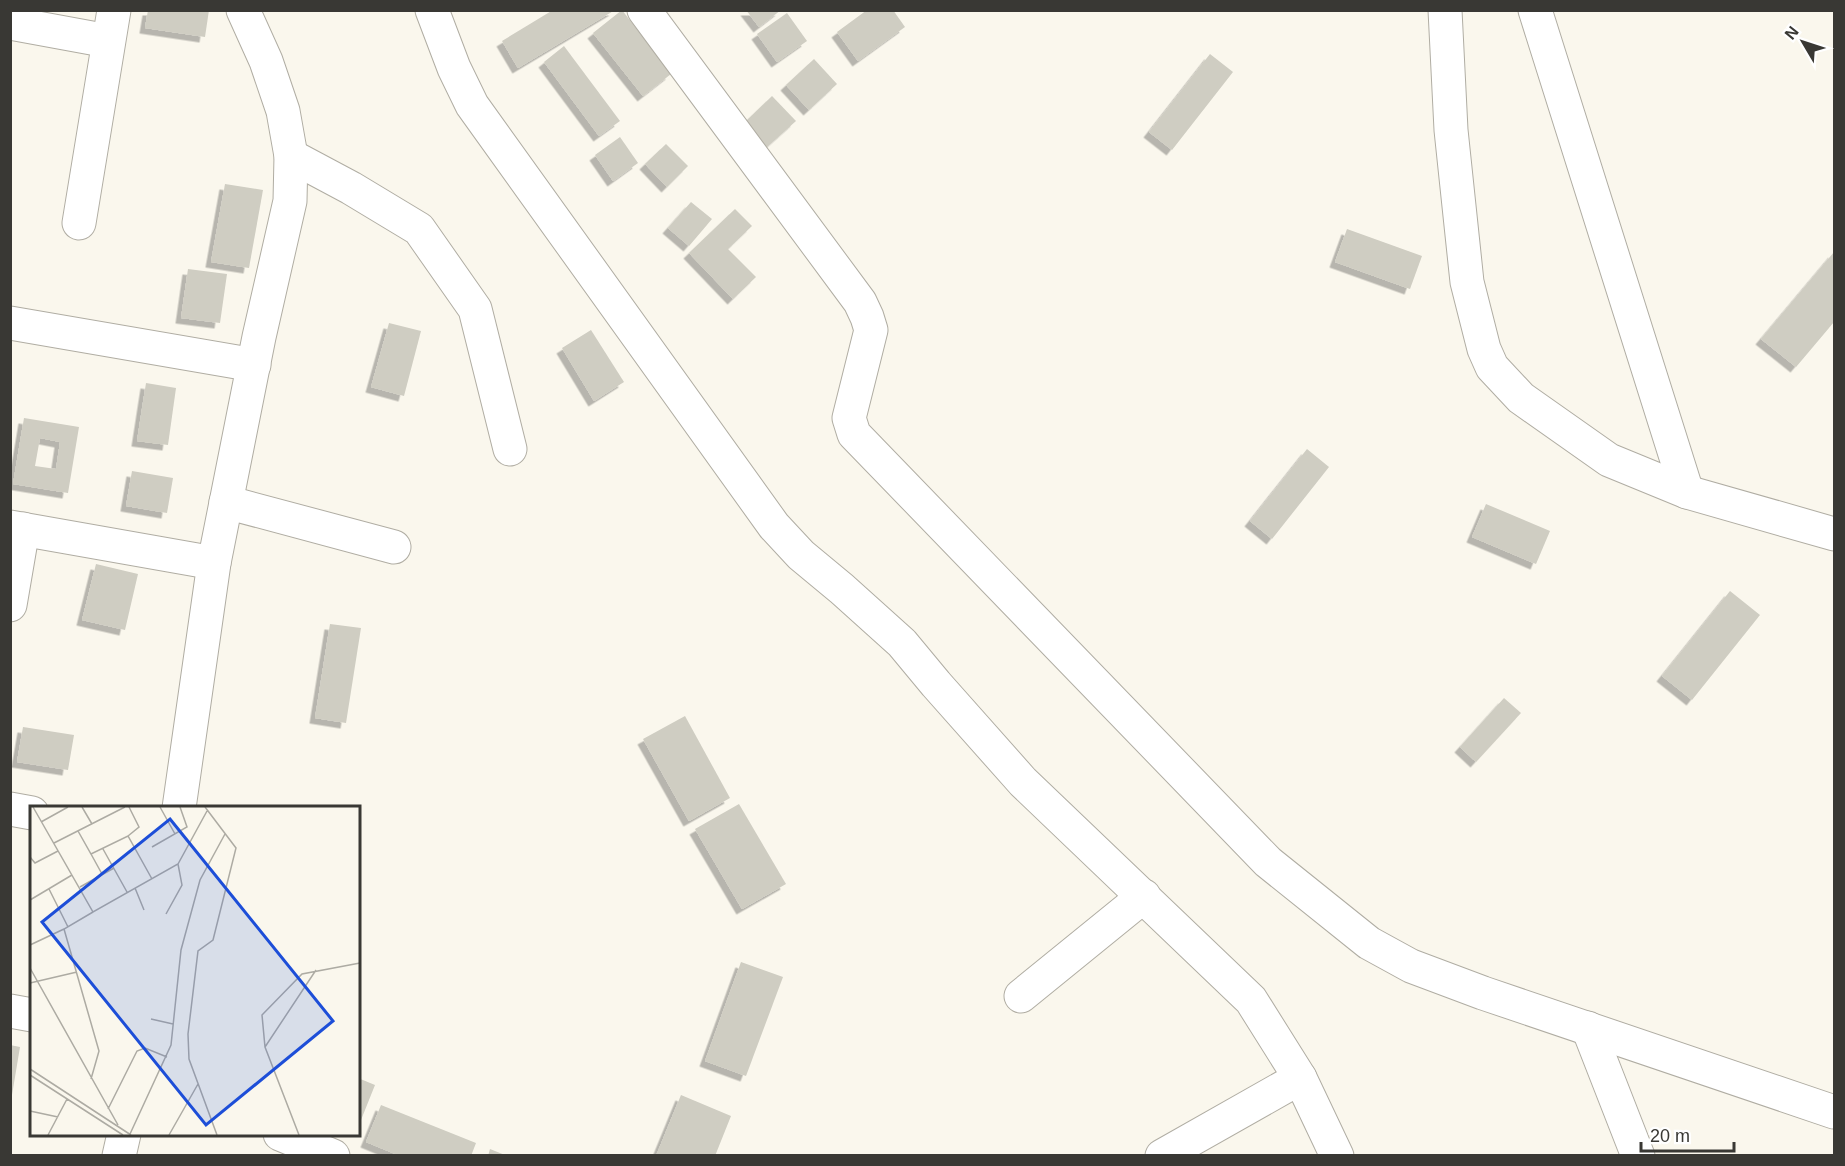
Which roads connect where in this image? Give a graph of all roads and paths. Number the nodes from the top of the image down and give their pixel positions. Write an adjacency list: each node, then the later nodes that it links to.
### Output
1 (243, 10): 8 (street)
2 (432, 10): 23 (street)
3 (644, 10): 27 (street)
4 (1445, 10): 13 (street)
5 (1535, 10): 13 (street)
6 (10, 23): 7 (street)
7 (111, 26): 9 (street)
8 (291, 156): 11 (street); 12 (street)
9 (79, 223)
10 (10, 323): 11 (street)
11 (254, 365): 14 (street)
12 (510, 449)
13 (1687, 492): 16 (street)
14 (226, 502): 17 (street); 18 (street)
15 (17, 528): 18 (street); 19 (street)
16 (1834, 534)
17 (394, 547)
18 (214, 563): 20 (street)
19 (10, 604)
20 (179, 806)
21 (10, 808): 22 (street)
22 (30, 813)
23 (1144, 896): 24 (street); 28 (street)
24 (1021, 996)
25 (10, 1011): 26 (street)
26 (30, 1015)
27 (1588, 1028): 29 (street); 36 (street)
28 (1300, 1078): 34 (street); 35 (street)
29 (1834, 1112)
30 (124, 1136): 32 (street)
31 (285, 1136): 33 (street)
32 (119, 1155)
33 (333, 1155)
34 (1162, 1155)
35 (1337, 1155)
36 (1638, 1155)

